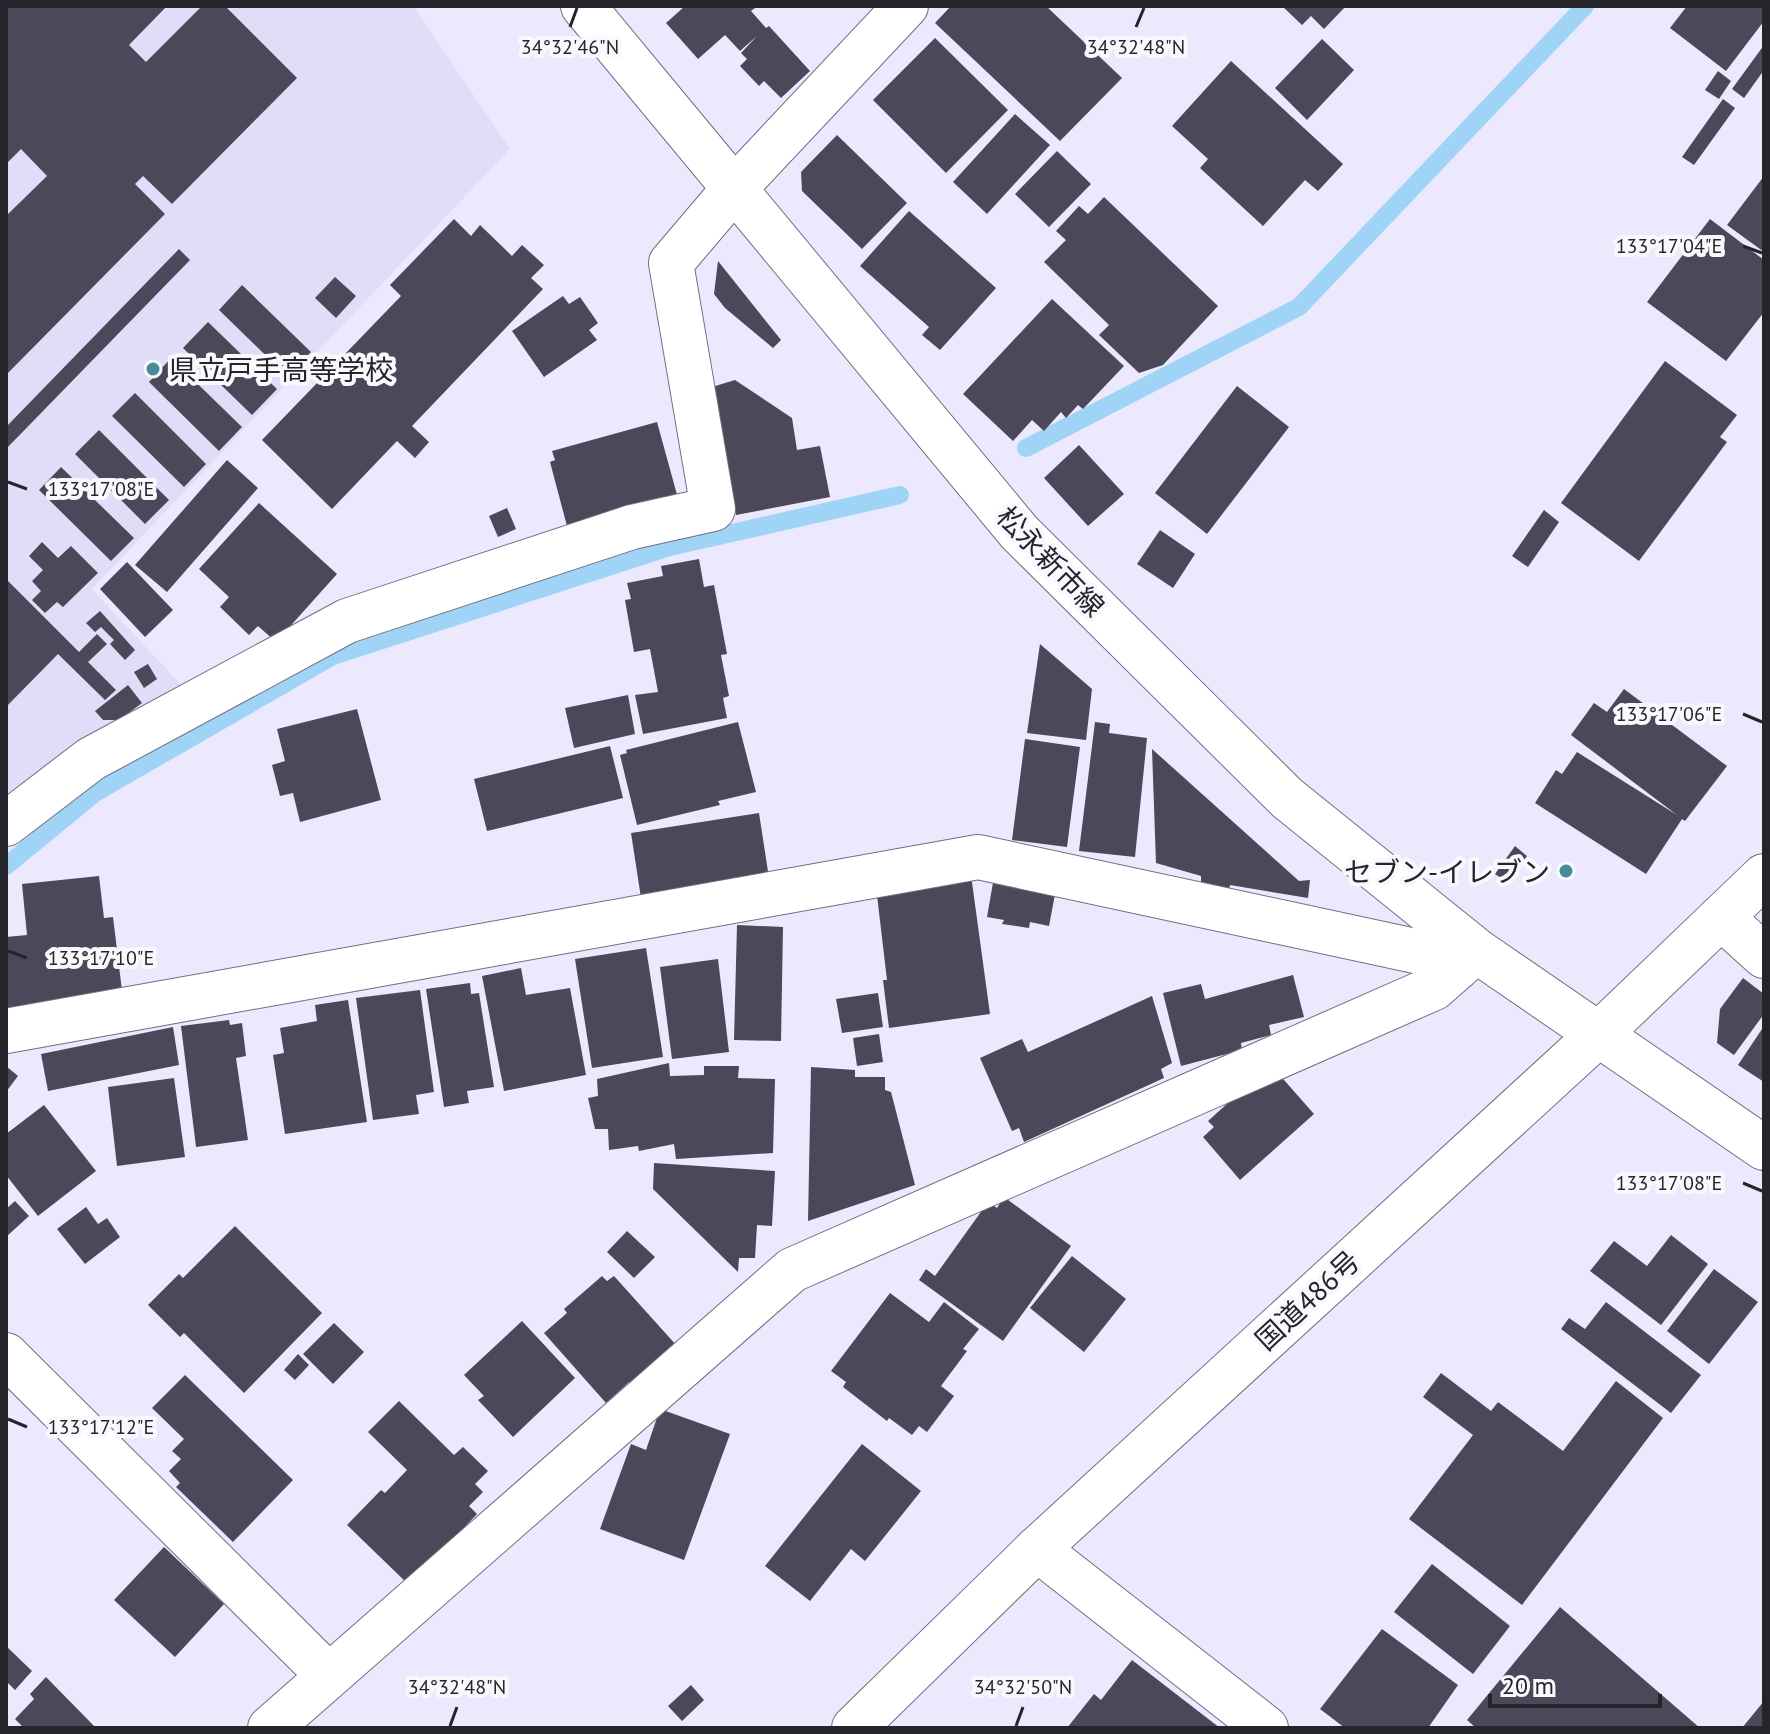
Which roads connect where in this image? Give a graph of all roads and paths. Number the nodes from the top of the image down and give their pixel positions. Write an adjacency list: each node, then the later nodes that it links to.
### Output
1 (583, 6): 3 (main road, 松永新市線)
2 (906, 6): 3 (main road)
3 (733, 190): 4 (main road); 8 (main road, 松永新市線)
4 (6, 824)
5 (1764, 876): 6 (main road, 国道486号)
6 (1721, 917): 7 (main road); 10 (main road, 国道486号)
7 (1764, 956)
8 (1467, 960): 9 (main road); 10 (main road, 松永新市線); 14 (main road)
9 (6, 1031)
10 (1598, 1035): 11 (main road, 松永新市線); 13 (main road, 国道486号)
11 (1764, 1148)
12 (6, 1355): 14 (main road)
13 (1037, 1549): 16 (main road, 国道486号); 17 (main road)
14 (329, 1676): 15 (main road)
15 (270, 1728)
16 (854, 1728)
17 (1266, 1728)

